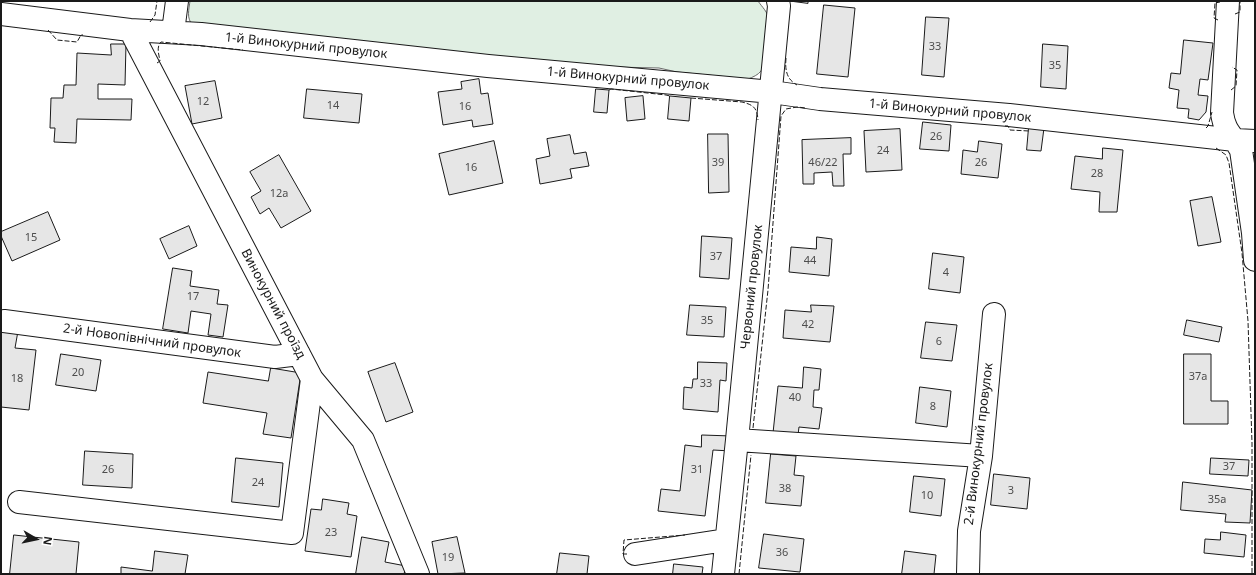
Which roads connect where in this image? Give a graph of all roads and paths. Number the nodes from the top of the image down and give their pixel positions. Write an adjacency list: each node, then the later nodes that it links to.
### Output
1 (177, 1): 6 (street)
2 (778, 1): 7 (street, Червоний провулок)
3 (1228, 1): 8 (street)
4 (1, 14): 5 (street, 1-й Винокурний провулок)
5 (130, 30): 6 (street, 1-й Винокурний провулок); 12 (street, Винокурний проїзд)
6 (173, 32): 7 (street, 1-й Винокурний провулок)
7 (772, 92): 8 (street, 1-й Винокурний провулок); 14 (street, Червоний провулок)
8 (1245, 140): 9 (street)
9 (1255, 260)
10 (994, 314): 15 (street, 2-й Винокурний провулок)
11 (4, 321): 12 (street, 2-й Новопівнічний провулок)
12 (299, 354): 13 (street, Винокурний проїзд)
13 (312, 378): 16 (street); 19 (street, Винокурний проїзд)
14 (737, 440): 15 (street); 17 (street, Червоний провулок)
15 (981, 456): 21 (street, 2-й Винокурний провулок)
16 (18, 502)
17 (726, 540): 18 (street); 20 (street, Червоний провулок)
18 (634, 554)
19 (418, 574)
20 (722, 574)
21 (968, 574)

